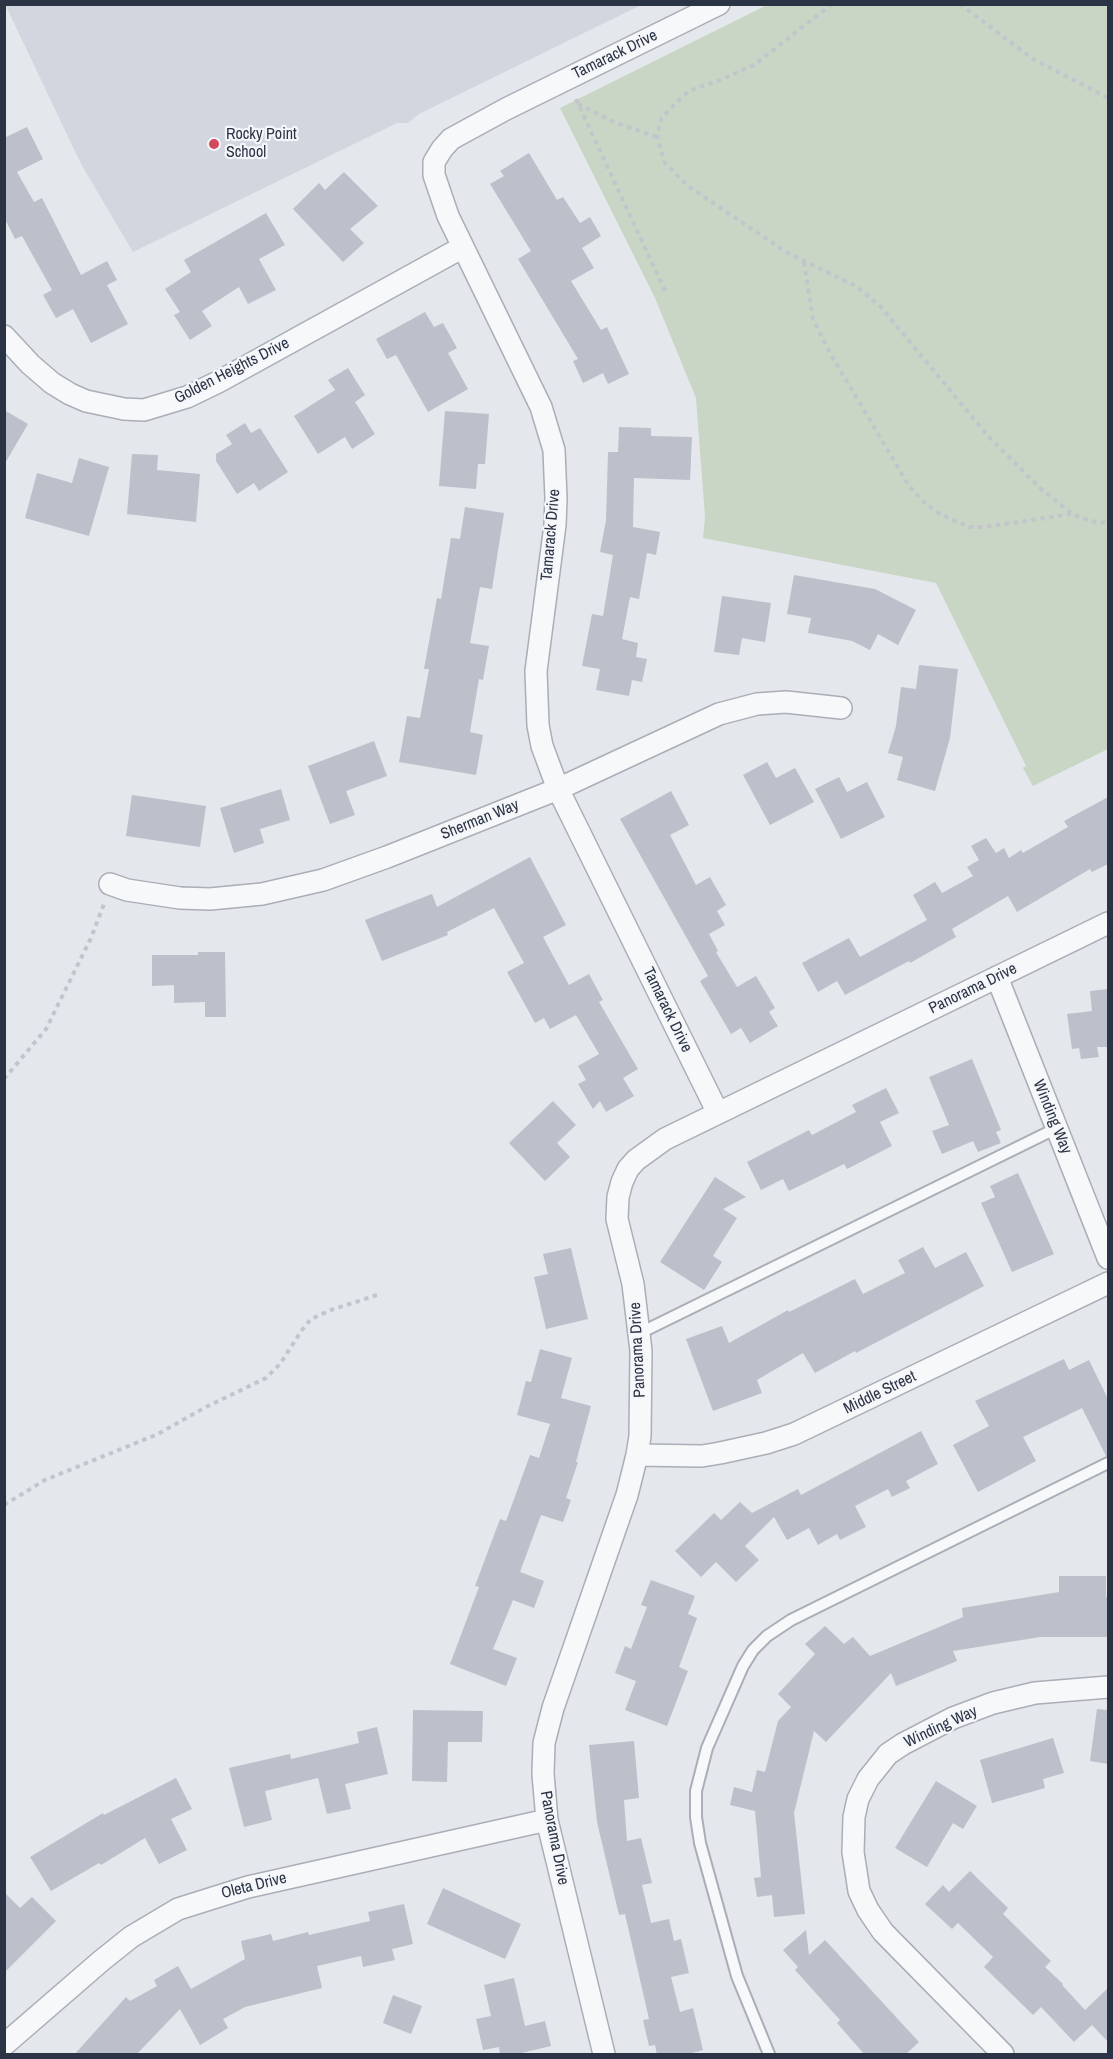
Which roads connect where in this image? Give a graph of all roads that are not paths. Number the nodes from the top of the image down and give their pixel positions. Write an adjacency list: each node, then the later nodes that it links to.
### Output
1 (719, 4): 2 (street, Tamarack Drive)
2 (463, 247): 3 (street, Golden Heights Drive); 5 (street, Tamarack Drive)
3 (4, 336)
4 (841, 708): 5 (street, Sherman Way)
5 (558, 789): 6 (street, Sherman Way); 9 (street, Tamarack Drive)
6 (110, 884)
7 (1108, 923): 8 (street, Panorama Drive)
8 (997, 977): 9 (street, Panorama Drive); 10 (street, Winding Way)
9 (718, 1113): 13 (street, Panorama Drive)
10 (1057, 1128): 11 (street, Winding Way); 13 (lane)
11 (1108, 1258)
12 (1108, 1283): 14 (street, Middle Street)
13 (640, 1333): 14 (street, Panorama Drive)
14 (637, 1455): 17 (street, Panorama Drive)
15 (1108, 1462): 20 (lane)
16 (1108, 1687): 21 (street, Winding Way)
17 (547, 1820): 18 (street, Oleta Drive); 19 (street, Panorama Drive)
18 (4, 2045)
19 (603, 2055)
20 (769, 2055)
21 (1003, 2055)

